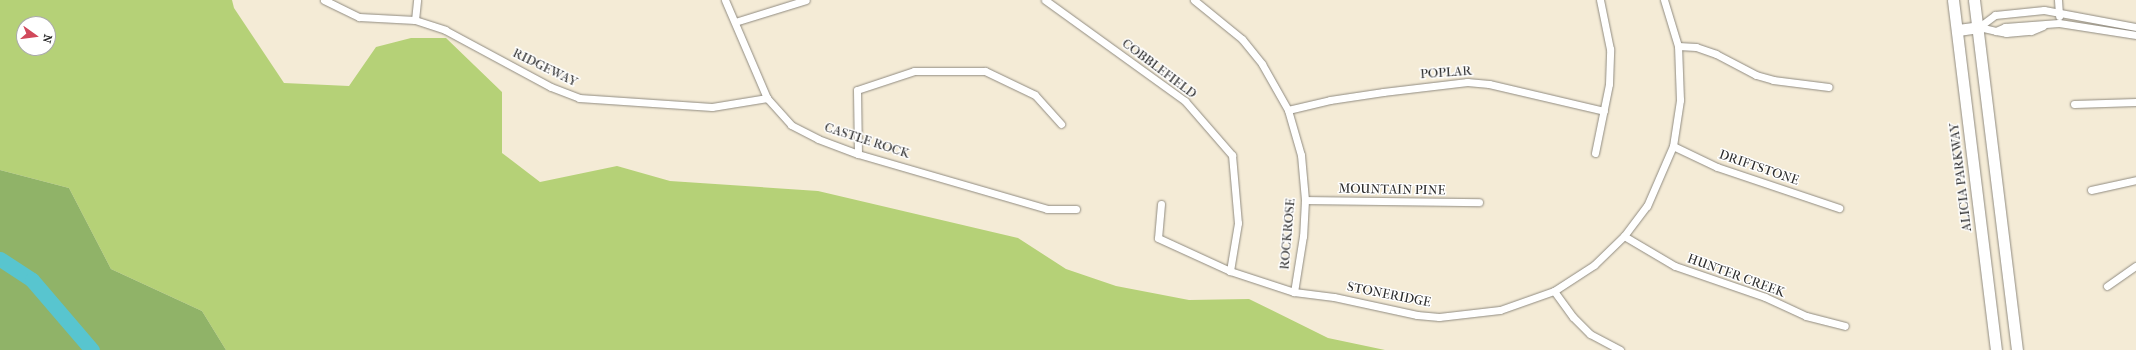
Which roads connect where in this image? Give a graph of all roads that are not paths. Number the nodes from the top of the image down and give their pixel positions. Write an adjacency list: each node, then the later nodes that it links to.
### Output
1 (324, 0): 14 (street, RIDGEWAY)
2 (417, 0): 14 (street)
3 (725, 0): 15 (street, CASTLE ROCK)
4 (806, 0): 15 (street)
5 (1045, 0): 44 (street, COBBLEFIELD)
6 (1194, 0): 29 (street, ROCKROSE)
7 (1600, 0): 30 (street)
8 (1664, 0): 24 (street, STONERIDGE)
9 (1953, 0): 21 (main road, ALICIA PARKWAY)
10 (1974, 0): 19 (main road)
11 (2058, 0): 13 (street)
12 (2035, 11): 13 (street); 17 (street); 19 (street)
13 (2059, 14): 16 (street); 20 (street)
14 (415, 20): 26 (street, RIDGEWAY)
15 (735, 22): 26 (street, CASTLE ROCK)
16 (2059, 23): 18 (street); 23 (street)
17 (2036, 24): 18 (street); 22 (street)
18 (2045, 25): 22 (street)
19 (1979, 27): 21 (main road); 22 (street); 52 (main road)
20 (2136, 27)
21 (1958, 30): 51 (main road, ALICIA PARKWAY)
22 (1996, 31)
23 (2136, 35)
24 (1678, 46): 25 (street); 32 (street, STONERIDGE)
25 (1828, 87)
26 (768, 98): 34 (street, CASTLE ROCK)
27 (2136, 102): 28 (street)
28 (2074, 104)
29 (1288, 110): 30 (street, POPLAR); 37 (street, ROCKROSE)
30 (1604, 111): 33 (street)
31 (1061, 124): 34 (street)
32 (1673, 146): 40 (street, DRIFTSTONE); 42 (street, STONERIDGE)
33 (1595, 153)
34 (858, 154): 41 (street, CASTLE ROCK)
35 (2136, 180): 36 (street)
36 (2091, 190)
37 (1305, 200): 38 (street, MOUNTAIN PINE); 47 (street, ROCKROSE)
38 (1479, 202)
39 (1161, 204): 44 (street, STONERIDGE)
40 (1840, 208)
41 (1076, 209)
42 (1624, 236): 46 (street, STONERIDGE); 48 (street, HUNTER CREEK)
43 (2136, 266): 45 (street)
44 (1230, 271): 47 (street, STONERIDGE)
45 (2108, 286)
46 (1554, 291): 47 (street, STONERIDGE); 49 (street)
47 (1294, 292)
48 (1845, 326)
49 (1608, 348): 50 (street)
50 (1620, 350)
51 (1996, 350)
52 (2017, 350)

